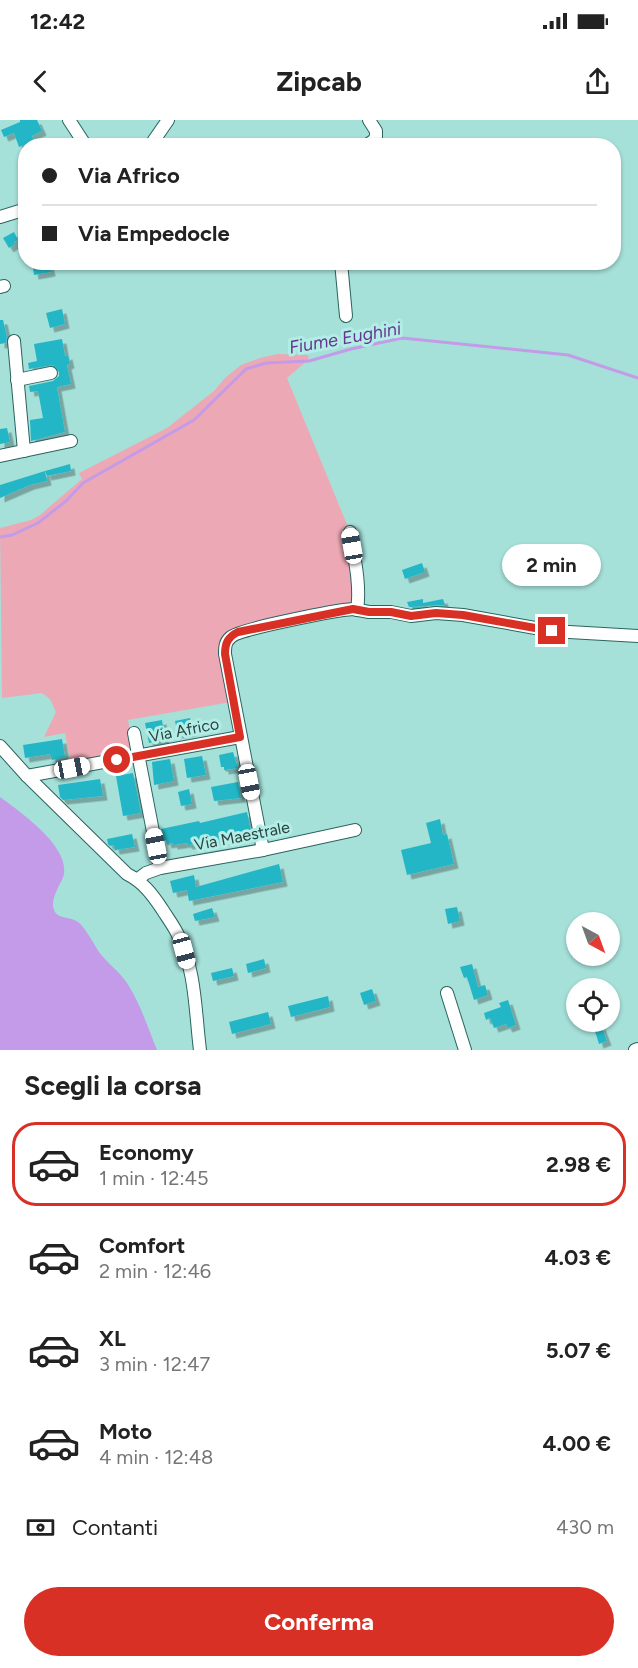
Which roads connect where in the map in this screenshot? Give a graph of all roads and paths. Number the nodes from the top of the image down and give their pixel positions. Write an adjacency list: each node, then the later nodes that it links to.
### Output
1 (69, 120): 4 (street)
2 (168, 120): 5 (street)
3 (369, 120): 6 (street)
4 (81, 138)
5 (156, 138)
6 (375, 138)
7 (18, 211): 8 (street)
8 (0, 216)
9 (342, 270): 10 (street)
10 (346, 316)
11 (14, 341): 13 (street)
12 (51, 373): 13 (street)
13 (17, 380): 15 (street)
14 (71, 441): 15 (street)
15 (24, 451): 16 (street)
16 (0, 456)
17 (350, 532): 18 (street)
18 (357, 610): 19 (street); 21 (street)
19 (638, 636)
20 (134, 733): 23 (street)
21 (240, 737): 23 (street, Via Africo); 26 (street)
22 (0, 746): 24 (street)
23 (139, 756): 24 (street, Via Africo); 27 (street)
24 (27, 777): 28 (street)
25 (355, 830): 26 (street, Via Maestrale)
26 (263, 850): 27 (street, Via Maestrale)
27 (160, 868): 28 (street, Via Maestrale)
28 (138, 879): 30 (street)
29 (447, 993): 31 (street)
30 (200, 1050)
31 (465, 1050)

